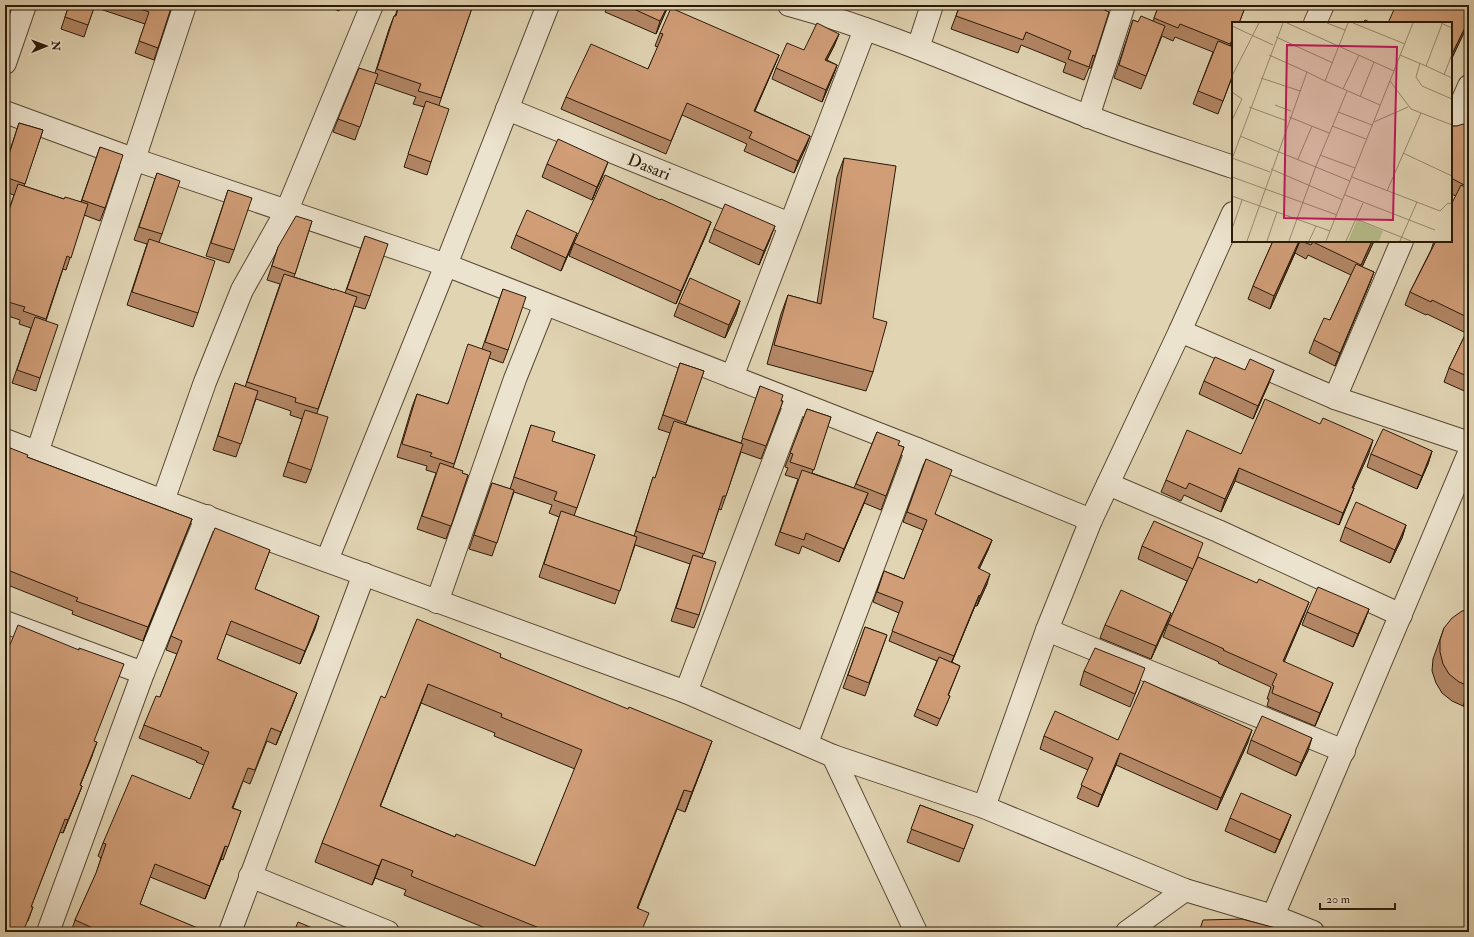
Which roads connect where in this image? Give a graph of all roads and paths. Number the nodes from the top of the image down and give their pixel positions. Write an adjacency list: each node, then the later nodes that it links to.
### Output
1 (25, 5): 13 (street)
2 (186, 5): 19 (street)
3 (372, 5): 21 (street)
4 (548, 5): 15 (street)
5 (789, 5): 9 (street)
6 (932, 5): 12 (street)
7 (1124, 5): 17 (street)
8 (1323, 5): 10 (street)
9 (833, 11): 11 (street)
10 (1315, 22)
11 (865, 29): 12 (street); 23 (street)
12 (918, 48): 17 (street)
13 (5, 64)
14 (1469, 86): 18 (street)
15 (507, 109): 23 (street, Dasari); 25 (street)
16 (5, 112): 19 (street)
17 (1088, 116): 20 (street)
18 (1452, 125)
19 (133, 159): 21 (street); 34 (street)
20 (1232, 167)
21 (287, 210): 25 (street); 37 (street)
22 (1232, 215): 27 (street)
23 (790, 224): 28 (street)
24 (1402, 242): 29 (street)
25 (446, 265): 26 (street); 40 (street)
26 (545, 304): 28 (street); 42 (street)
27 (1180, 330): 29 (street); 36 (street)
28 (732, 377): 30 (street)
29 (1335, 398): 32 (street)
30 (796, 402): 33 (street); 47 (street)
31 (5, 440): 34 (street)
32 (1469, 443)
33 (917, 448): 39 (street); 48 (street)
34 (37, 453): 37 (street)
35 (1469, 453): 43 (street)
36 (1108, 484): 39 (street); 43 (street)
37 (163, 501): 38 (street)
38 (207, 516): 40 (street); 46 (street)
39 (1091, 520): 45 (street)
40 (327, 560): 41 (street)
41 (364, 574): 42 (street); 52 (street)
42 (437, 602): 47 (street)
43 (1401, 615): 49 (street)
44 (5, 622): 46 (street)
45 (1047, 630): 49 (street); 51 (street)
46 (143, 673): 55 (street)
47 (686, 692): 48 (street)
48 (807, 743): 50 (street)
49 (1344, 751): 54 (street)
50 (833, 756): 51 (street); 58 (street)
51 (984, 807): 53 (street)
52 (250, 876): 56 (street); 57 (street)
53 (1185, 890): 54 (street); 59 (street)
54 (1274, 916): 60 (street)
55 (48, 932)
56 (230, 932)
57 (388, 932)
58 (916, 932)
59 (1127, 932)
60 (1313, 932)

